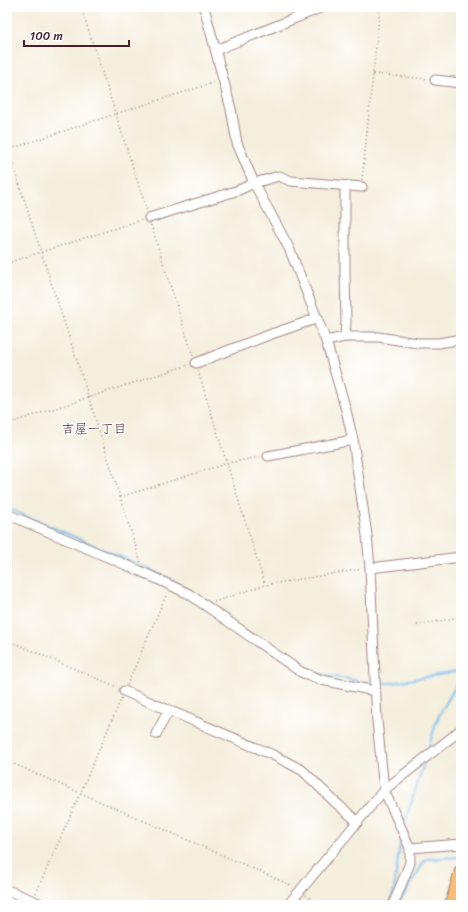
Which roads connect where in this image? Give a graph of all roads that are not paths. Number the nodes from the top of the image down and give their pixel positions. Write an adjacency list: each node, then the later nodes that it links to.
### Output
1 (204, 7): 3 (street)
2 (323, 7): 3 (street)
3 (216, 50): 6 (street)
4 (434, 80): 5 (street)
5 (461, 83)
6 (254, 183): 7 (street); 9 (street); 10 (street)
7 (345, 186): 8 (street); 11 (street)
8 (362, 187)
9 (149, 218)
10 (318, 318): 13 (street); 14 (street)
11 (345, 337): 12 (street); 13 (street)
12 (461, 339)
13 (326, 341): 15 (street)
14 (196, 363)
15 (353, 440): 16 (street); 19 (street)
16 (268, 456)
17 (7, 514): 21 (street)
18 (461, 558): 19 (street)
19 (370, 568): 21 (street)
20 (124, 691): 22 (street)
21 (376, 691): 25 (street)
22 (169, 710): 24 (street); 26 (street)
23 (461, 729): 25 (street)
24 (156, 734)
25 (384, 790): 26 (street); 28 (street)
26 (358, 822): 32 (street)
27 (461, 844): 28 (street)
28 (410, 848): 33 (street)
29 (461, 871): 34 (main road)
30 (7, 890): 31 (street)
31 (44, 905)
32 (288, 905)
33 (393, 905)
34 (451, 905)

